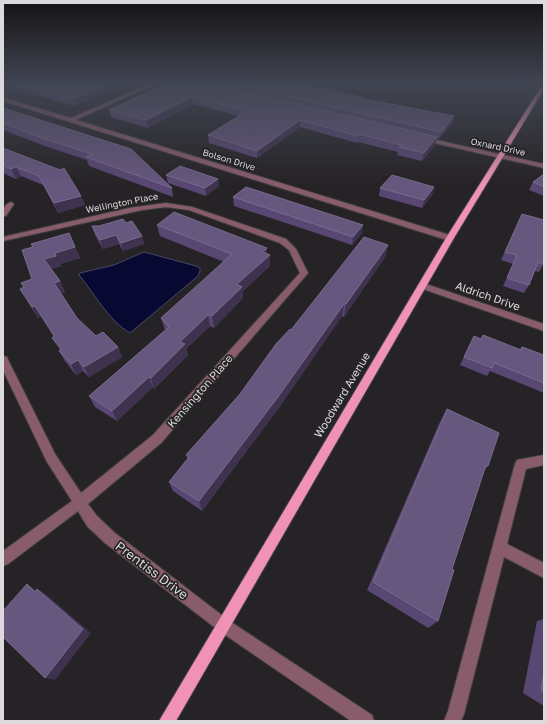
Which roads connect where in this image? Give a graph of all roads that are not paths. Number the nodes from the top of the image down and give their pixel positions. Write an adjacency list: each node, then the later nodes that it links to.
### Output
1 (61, 117): 4 (street, Bolson Drive)
2 (79, 117): 4 (street)
3 (526, 117): 6 (main road, Woodward Avenue)
4 (72, 120): 11 (street, Bolson Drive)
5 (415, 137): 6 (street, Oxnard Drive)
6 (500, 157): 7 (street, Oxnard Drive); 11 (main road, Woodward Avenue)
7 (544, 166)
8 (10, 204): 9 (street)
9 (3, 214)
10 (3, 238): 12 (street); 13 (street, Wellington Place)
11 (450, 238): 14 (main road, Woodward Avenue)
12 (3, 242)
13 (300, 265): 18 (street, Kensington Place)
14 (423, 286): 15 (street, Aldrich Drive); 22 (main road, Woodward Avenue)
15 (544, 328)
16 (3, 360): 18 (street, Prentiss Drive)
17 (544, 460): 19 (street)
18 (79, 503): 20 (street); 22 (street, Prentiss Drive)
19 (499, 547): 21 (street); 25 (street)
20 (3, 559)
21 (544, 571)
22 (223, 625): 23 (main road, Woodward Avenue); 24 (street, Prentiss Drive)
23 (167, 721)
24 (366, 721)
25 (452, 721)

